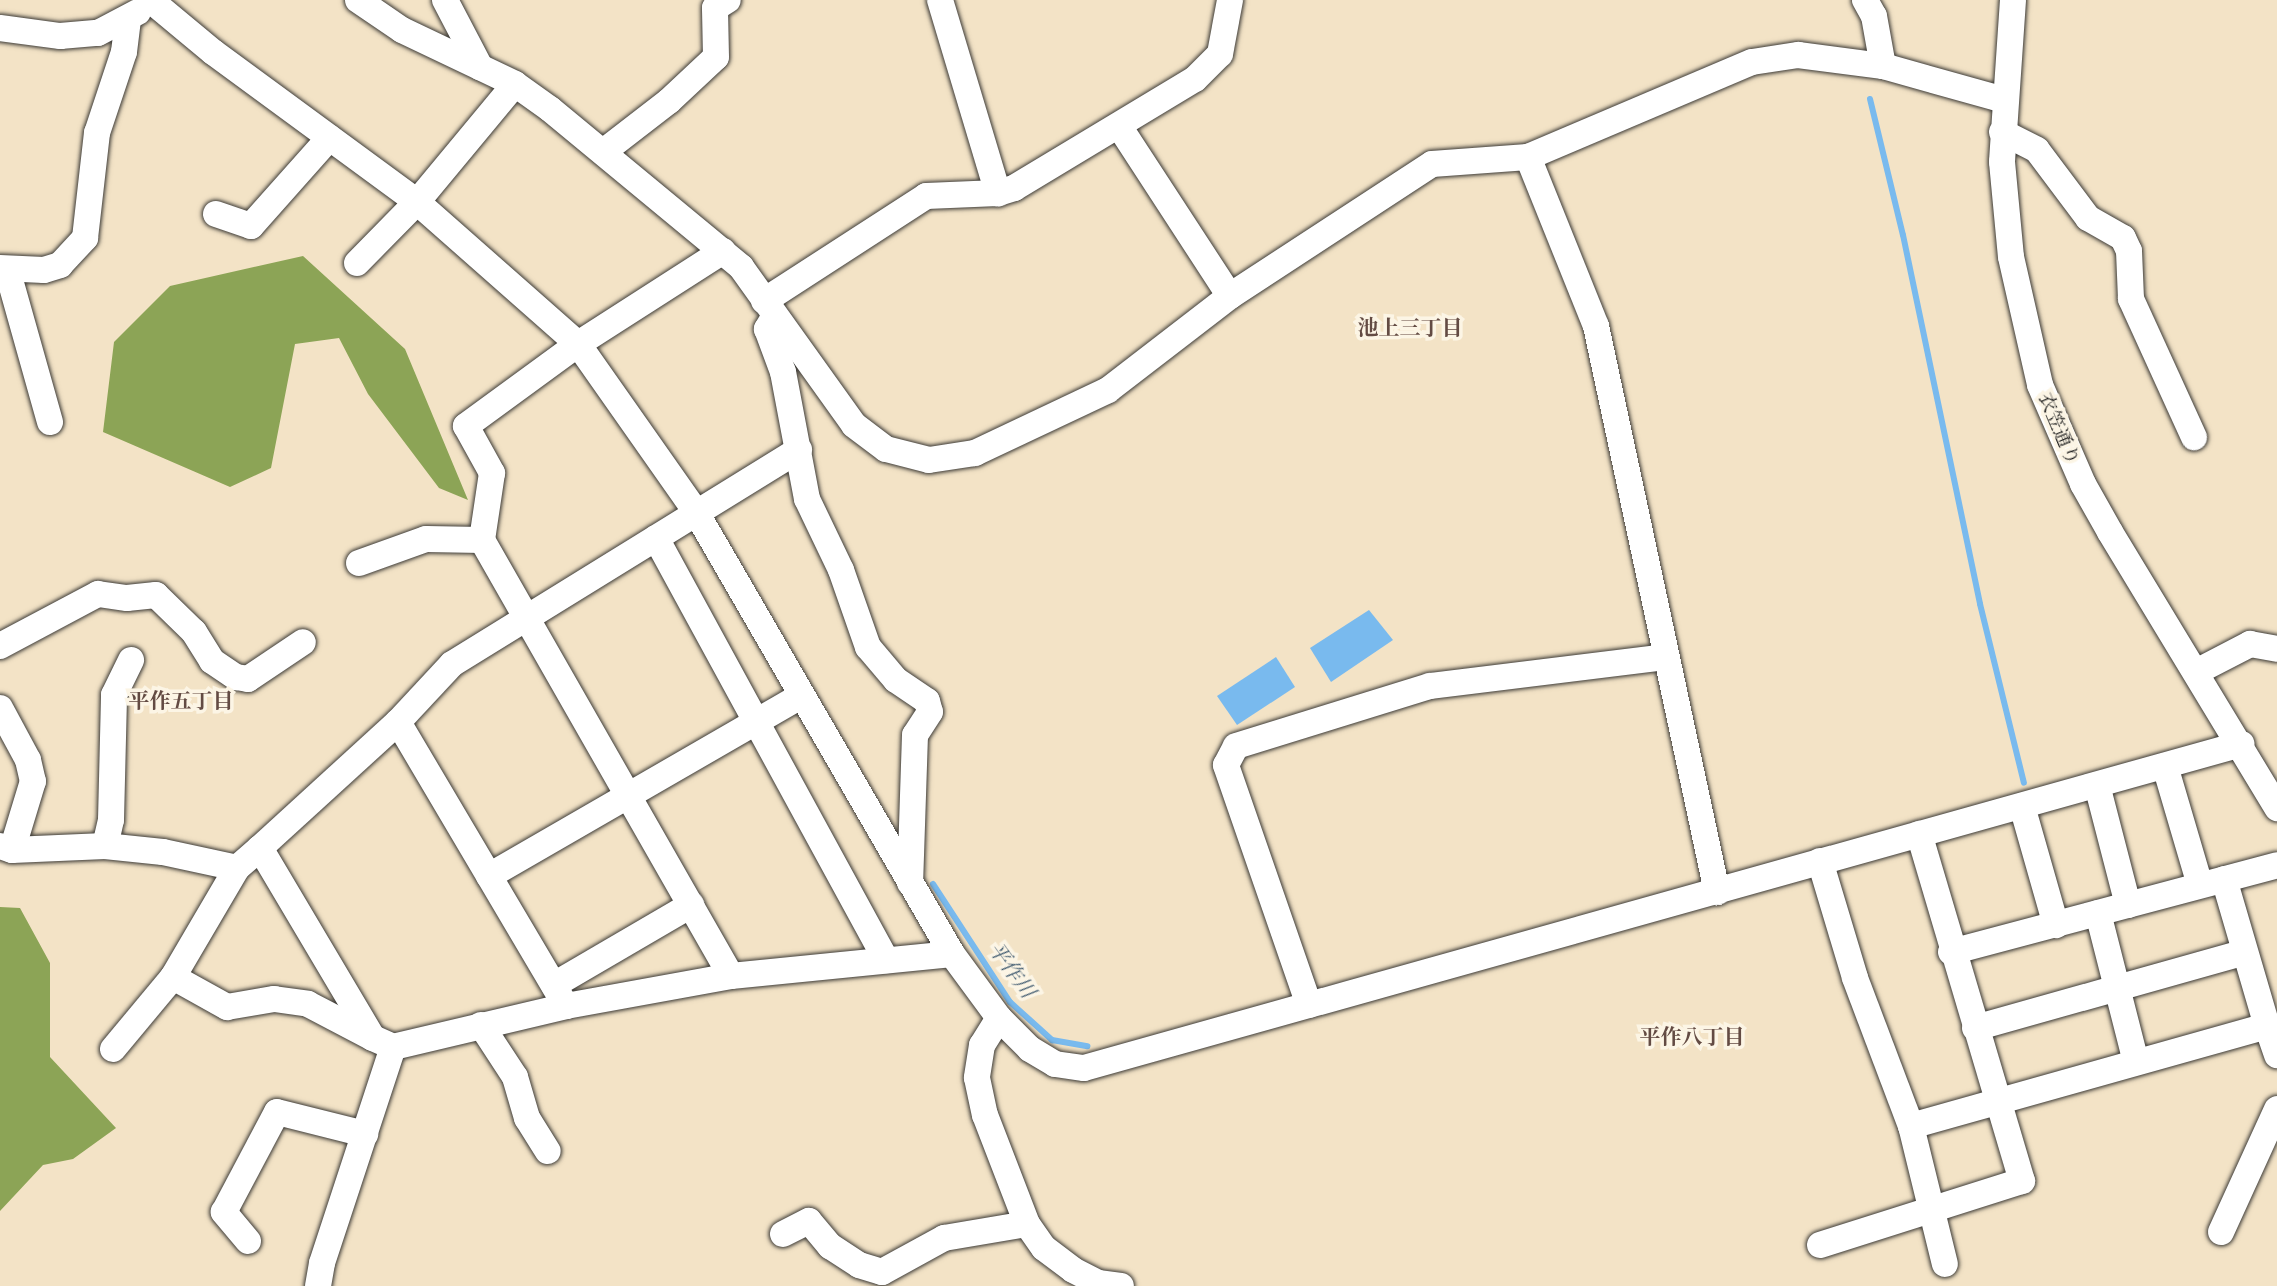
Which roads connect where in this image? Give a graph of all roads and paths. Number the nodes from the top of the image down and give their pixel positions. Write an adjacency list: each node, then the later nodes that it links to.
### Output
1 (358, 0): 12 (street)
2 (445, 0): 12 (street)
3 (728, 0): 18 (street)
4 (940, 0): 20 (street)
5 (1230, 0): 15 (street)
6 (2013, 0): 14 (street, 衣笠通り)
7 (156, 1): 9 (street); 17 (street)
8 (1867, 1): 11 (street)
9 (128, 18): 10 (street); 25 (street)
10 (0, 28)
11 (1883, 66): 14 (street); 19 (street)
12 (480, 67): 13 (street)
13 (515, 84): 18 (street); 21 (street)
14 (2004, 100): 16 (street, 衣笠通り)
15 (1119, 126): 20 (street); 26 (street)
16 (2002, 132): 30 (street); 42 (street, 衣笠通り)
17 (329, 138): 21 (street); 22 (street)
18 (603, 152): 23 (street)
19 (1528, 157): 26 (street); 40 (street)
20 (998, 193): 27 (street)
21 (417, 202): 24 (street); 28 (street)
22 (216, 214)
23 (723, 251): 27 (street); 28 (street)
24 (357, 262)
25 (4, 268): 29 (street)
26 (1230, 296): 27 (street)
27 (769, 309): 31 (street)
28 (578, 344): 32 (street); 34 (street)
29 (50, 422)
30 (2194, 437)
31 (799, 450): 32 (street); 62 (street)
32 (696, 512): 33 (street); 43 (street)
33 (656, 538): 36 (street); 46 (street)
34 (482, 540): 35 (street); 36 (street)
35 (359, 563)
36 (527, 619): 45 (street); 50 (street)
37 (303, 642): 38 (street)
38 (0, 646)
39 (2277, 649): 42 (street)
40 (1666, 657): 63 (street); 76 (street)
41 (131, 660): 54 (street)
42 (2198, 671): 47 (street, 衣笠通り)
43 (801, 696): 46 (street); 62 (street)
44 (0, 708): 55 (street)
45 (398, 722): 56 (street); 60 (street)
46 (756, 722): 50 (street); 71 (street)
47 (2241, 744): 48 (street); 52 (street, 衣笠通り)
48 (2165, 766): 49 (street); 61 (street)
49 (2097, 785): 51 (street); 65 (street)
50 (628, 796): 60 (street); 64 (street)
51 (2022, 806): 53 (street); 67 (street)
52 (2277, 808)
53 (1919, 834): 57 (street); 68 (street)
54 (105, 846): 55 (street); 59 (street)
55 (6, 848)
56 (260, 849): 59 (street); 81 (street)
57 (1820, 861): 63 (street); 87 (street)
58 (2277, 865): 61 (street)
59 (237, 867): 73 (street)
60 (489, 876): 75 (street)
61 (2212, 882): 65 (street); 69 (street)
62 (910, 884): 70 (street)
63 (1717, 892): 76 (street)
64 (691, 905): 72 (street); 75 (street)
65 (2128, 905): 66 (street)
66 (2098, 913): 67 (street); 74 (street)
67 (2056, 925): 68 (street)
68 (1951, 952): 80 (street)
69 (2245, 952): 74 (street); 79 (street)
70 (952, 954): 71 (street); 77 (street)
71 (886, 960): 72 (street)
72 (731, 976): 75 (street)
73 (173, 977): 81 (street); 82 (street)
74 (2117, 987): 80 (street); 84 (street)
75 (560, 995): 78 (street)
76 (1309, 1005): 77 (street)
77 (999, 1018): 91 (street)
78 (481, 1025): 81 (street); 89 (street)
79 (2267, 1026): 83 (street); 84 (street)
80 (1975, 1028): 85 (street)
81 (383, 1043): 88 (street)
82 (113, 1049)
83 (2277, 1055)
84 (2136, 1062): 85 (street)
85 (1997, 1100): 87 (street); 90 (street)
86 (2277, 1109): 92 (street)
87 (1910, 1126): 90 (street)
88 (365, 1134): 94 (street); 97 (street)
89 (548, 1151)
90 (1931, 1209): 95 (street); 96 (street)
91 (1027, 1224): 93 (street); 98 (street)
92 (2221, 1232)
93 (783, 1234)
94 (248, 1241)
95 (1820, 1245)
96 (1945, 1264)
97 (318, 1286)
98 (1121, 1286)

